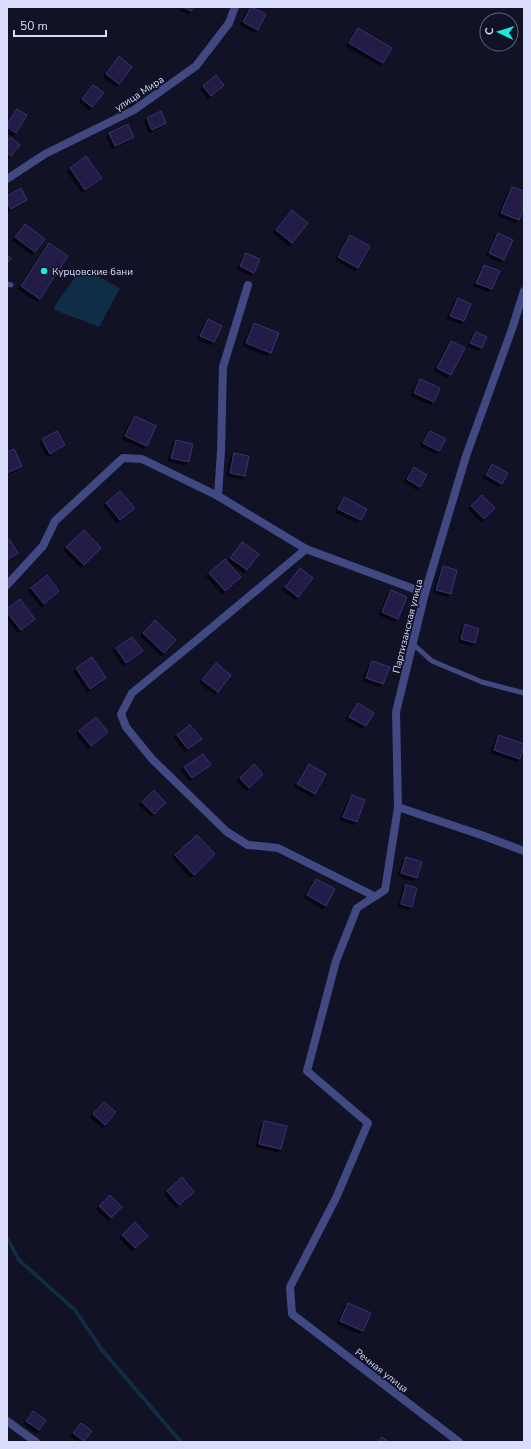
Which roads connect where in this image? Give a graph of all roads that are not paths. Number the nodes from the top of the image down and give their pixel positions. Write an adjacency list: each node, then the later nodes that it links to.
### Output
1 (235, 7): 2 (street, улица Мира)
2 (7, 179)
3 (248, 285): 5 (street)
4 (524, 291): 8 (street, Партизанская улица)
5 (218, 496): 6 (street); 7 (street)
6 (306, 549): 8 (street); 13 (street)
7 (7, 585)
8 (425, 593): 9 (street, Партизанская улица)
9 (413, 644): 10 (lane); 11 (street, Партизанская улица)
10 (524, 693)
11 (398, 807): 12 (street); 13 (street, Партизанская улица)
12 (524, 851)
13 (374, 896): 14 (street, Партизанская улица)
14 (292, 1314): 17 (street, Речная улица)
15 (7, 1421): 16 (street)
16 (36, 1442)
17 (459, 1442)

